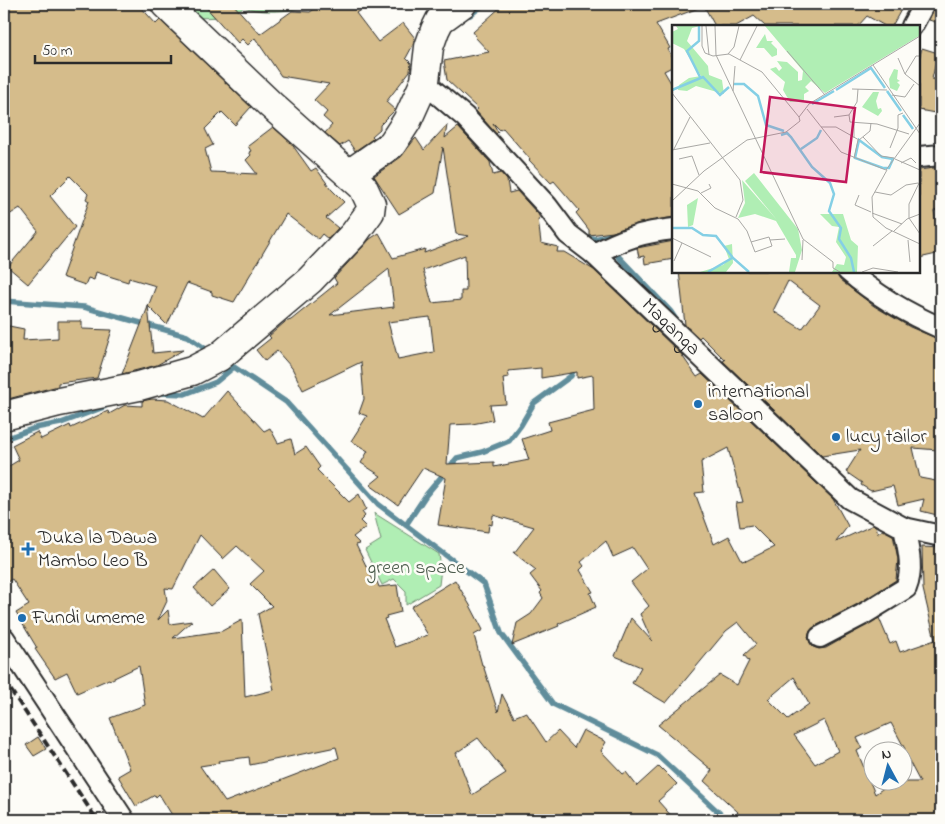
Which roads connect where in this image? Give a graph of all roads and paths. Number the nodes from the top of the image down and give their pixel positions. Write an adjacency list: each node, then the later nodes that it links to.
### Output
1 (165, 4): 8 (street)
2 (462, 4): 5 (street)
3 (924, 4): 4 (street)
4 (913, 25)
5 (425, 81): 8 (street); 10 (street, Maganga)
6 (941, 156): 7 (street)
7 (920, 157)
8 (349, 174): 13 (street)
9 (672, 229): 10 (street)
10 (594, 254): 14 (street, Maganga)
11 (849, 272): 12 (street)
12 (941, 328)
13 (4, 416)
14 (904, 528): 15 (street, Maganga); 16 (street)
15 (941, 536)
16 (820, 637)
17 (4, 638): 18 (street)
18 (124, 820)

